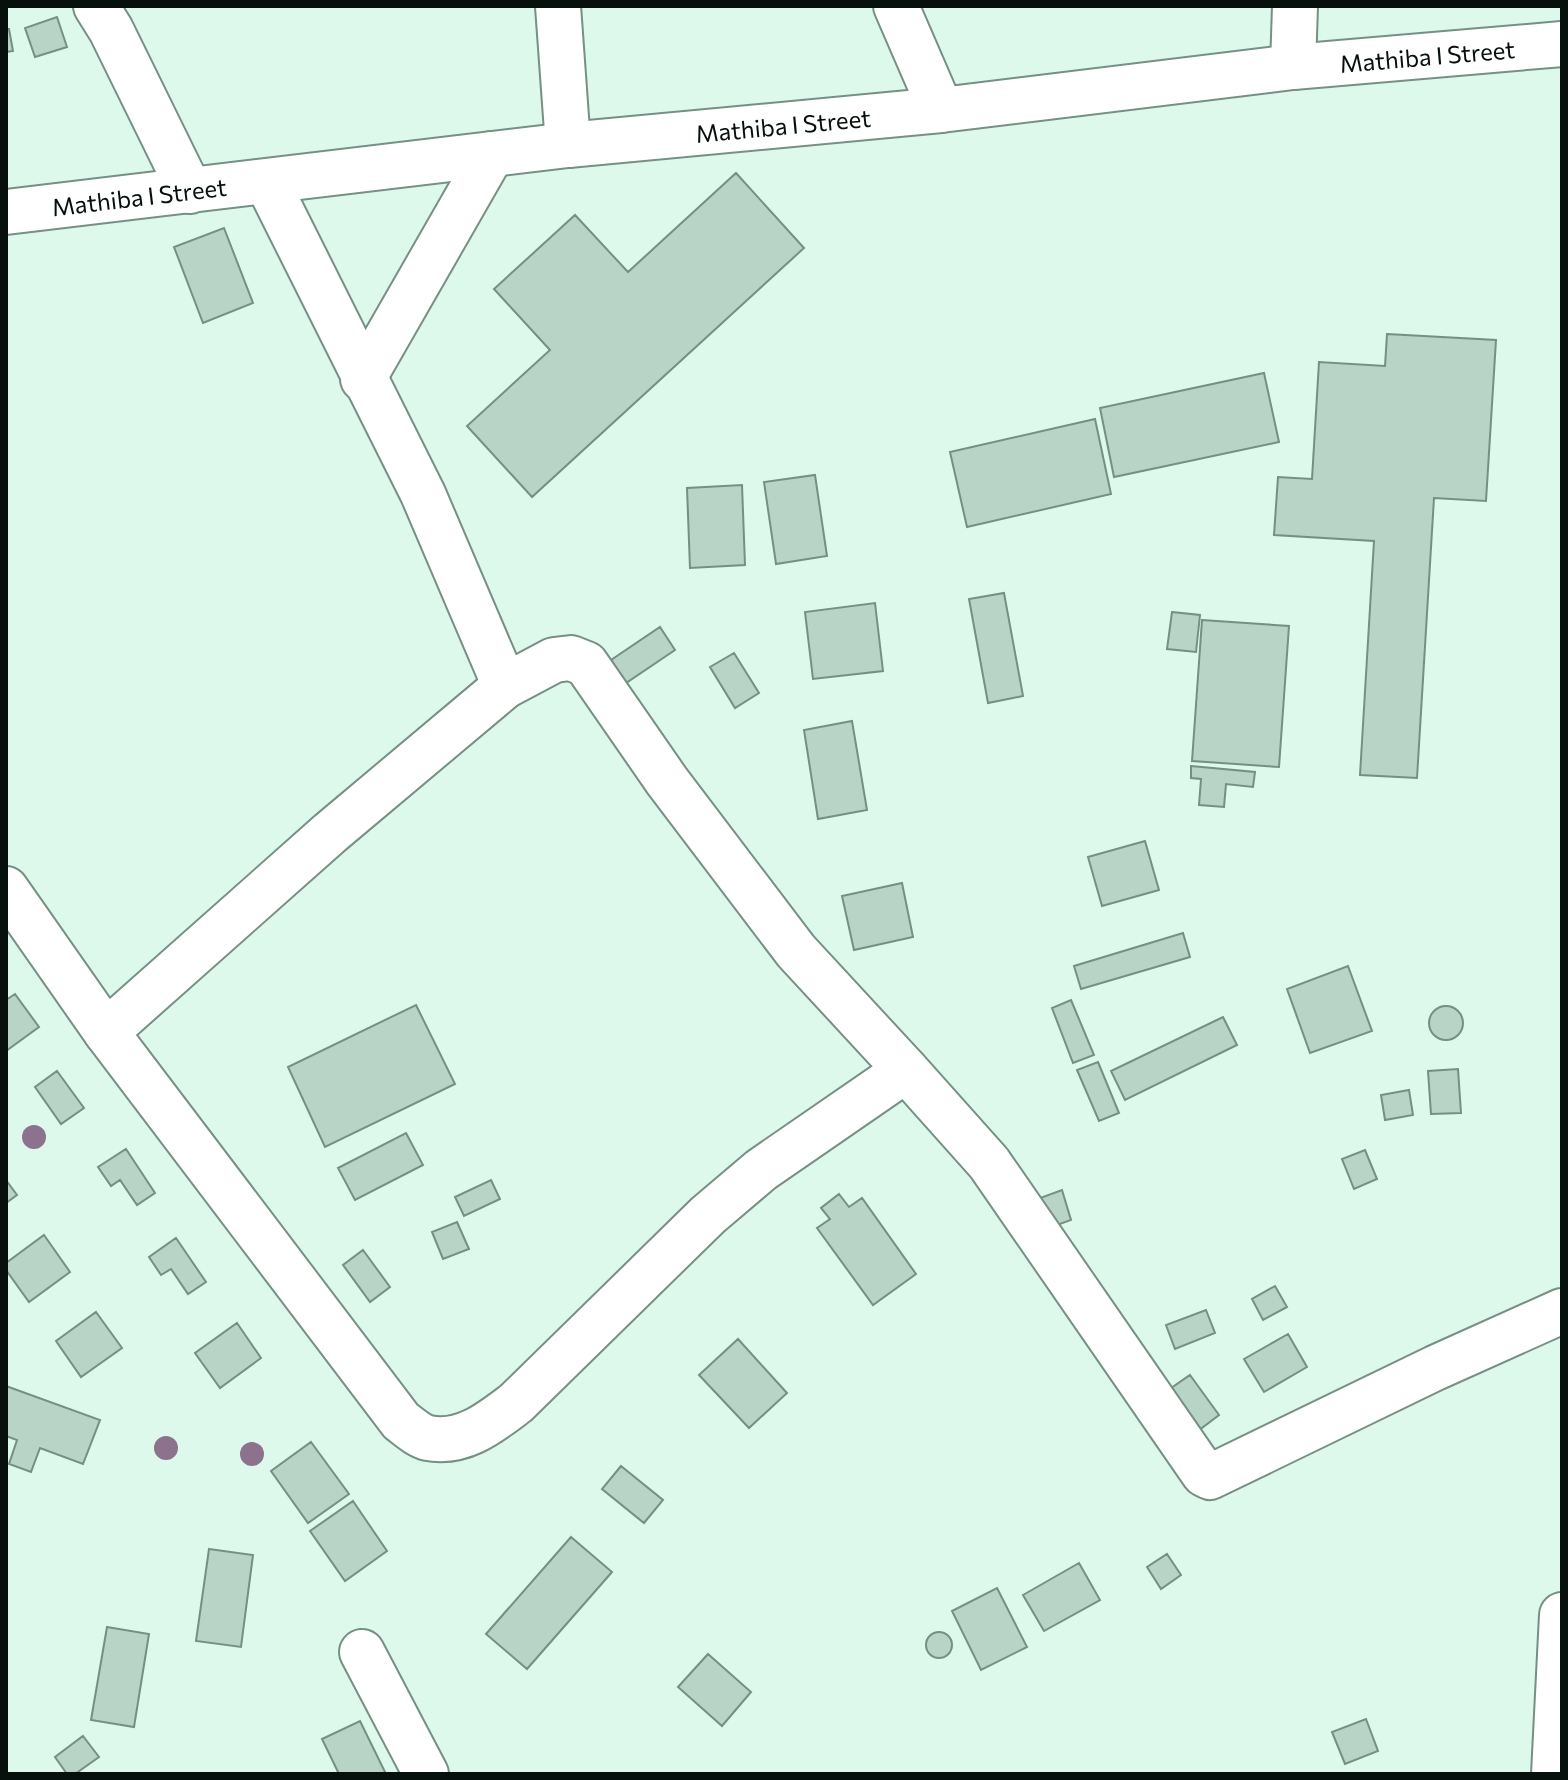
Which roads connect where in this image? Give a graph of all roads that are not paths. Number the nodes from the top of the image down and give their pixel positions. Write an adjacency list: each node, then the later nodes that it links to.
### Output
1 (96, 6): 11 (main road)
2 (558, 6): 8 (main road)
3 (896, 6): 7 (main road)
4 (1295, 6): 6 (main road)
5 (1562, 44): 6 (main road, Mathiba I Street)
6 (1293, 67): 7 (main road, Mathiba I Street)
7 (941, 110): 8 (main road, Mathiba I Street)
8 (568, 145): 9 (main road, Mathiba I Street)
9 (492, 154): 10 (main road, Mathiba I Street); 13 (main road)
10 (267, 182): 11 (main road, Mathiba I Street); 13 (main road)
11 (190, 191): 12 (main road, Mathiba I Street)
12 (6, 212)
13 (363, 379): 14 (main road)
14 (505, 686): 16 (main road); 17 (main road)
15 (6, 889): 16 (main road)
16 (106, 1032): 17 (main road)
17 (906, 1070): 18 (main road)
18 (1562, 1311)
19 (1562, 1615): 22 (main road)
20 (362, 1652): 21 (main road)
21 (426, 1774)
22 (1554, 1774)

